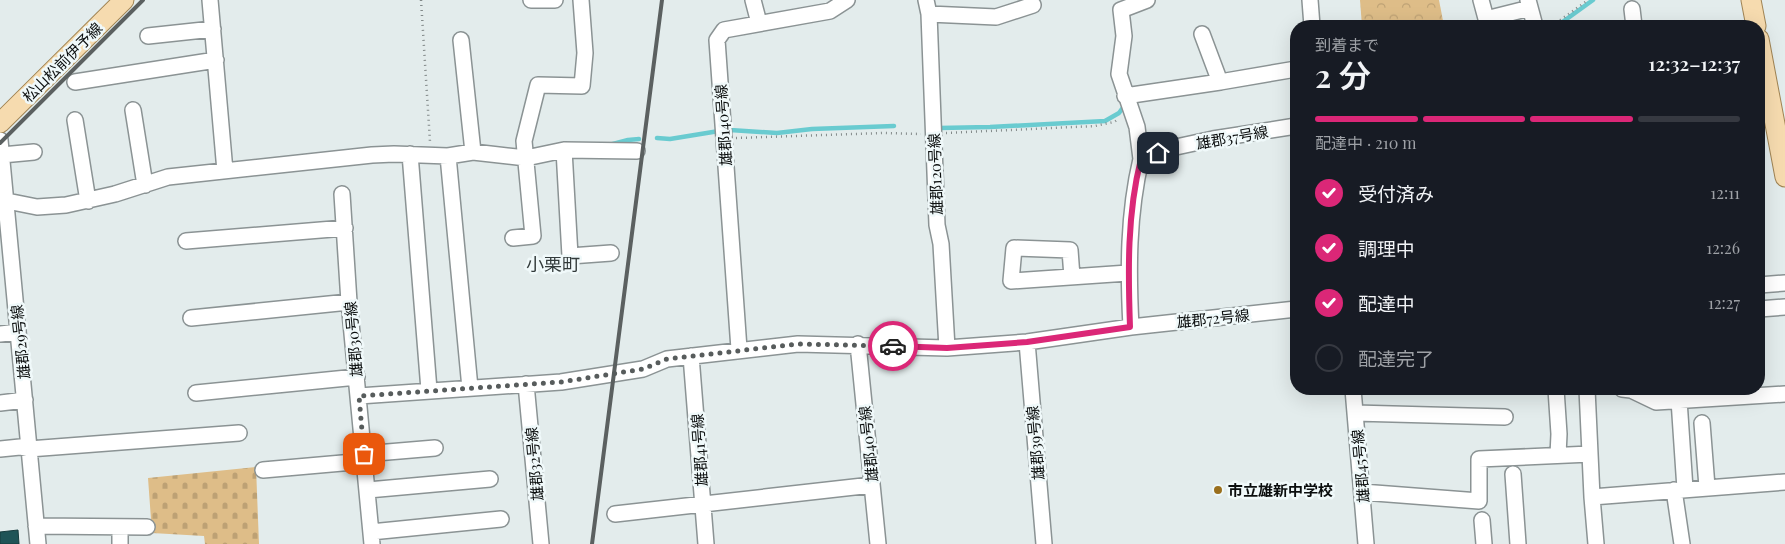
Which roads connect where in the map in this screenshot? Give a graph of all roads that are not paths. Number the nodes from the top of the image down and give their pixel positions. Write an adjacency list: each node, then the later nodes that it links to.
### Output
1 (124, 0): 37 (main road, 松山松前伊予線)
2 (210, 0): 25 (street)
3 (530, 0): 4 (street)
4 (555, 0)
5 (581, 0): 47 (street)
6 (753, 0): 24 (street)
7 (847, 0): 13 (street, 雄郡140号線)
8 (1147, 0): 15 (street)
9 (1310, 0): 18 (street)
10 (1481, 0): 19 (street)
11 (1751, 0): 23 (main road)
12 (1529, 4): 20 (street); 21 (street)
13 (827, 5): 24 (street, 雄郡140号線)
14 (1033, 5): 16 (street)
15 (1119, 5): 34 (street)
16 (927, 7): 74 (street, 雄郡120号線)
17 (1632, 9): 22 (street)
18 (1312, 20)
19 (1486, 20)
20 (1492, 20)
21 (1533, 20)
22 (1633, 20)
23 (1755, 20)
24 (759, 23): 75 (street, 雄郡140号線)
25 (213, 29): 26 (street); 29 (street)
26 (157, 30)
27 (1202, 34): 33 (street)
28 (461, 40): 43 (street)
29 (216, 60): 31 (street); 49 (street)
30 (1765, 68): 45 (main road)
31 (87, 70)
32 (1290, 70): 33 (street)
33 (1220, 82): 34 (street)
34 (1125, 96): 48 (street)
35 (132, 110): 51 (street)
36 (75, 120): 54 (street)
37 (0, 123)
38 (1290, 127): 48 (street, 雄郡37号線)
39 (1, 147): 42 (street); 53 (street, 雄郡29号線)
40 (564, 150): 41 (street); 47 (street); 58 (street)
41 (637, 151)
42 (34, 152)
43 (473, 152): 46 (street); 47 (street)
44 (416, 154): 46 (street); 49 (street); 80 (street)
45 (1783, 154): 50 (main road)
46 (448, 156): 79 (street)
47 (526, 158): 56 (street)
48 (1141, 159): 60 (street)
49 (225, 171): 51 (street)
50 (1785, 177)
51 (145, 185): 54 (street)
52 (342, 194): 55 (street, 雄郡30号線)
53 (7, 201): 54 (street); 59 (street, 雄郡29号線)
54 (88, 201)
55 (345, 228): 57 (street); 64 (street, 雄郡30号線)
56 (513, 238)
57 (186, 241)
58 (611, 253)
59 (6, 265): 70 (street, 雄郡29号線)
60 (1128, 274): 61 (street); 69 (street)
61 (1072, 277)
62 (1785, 283): 63 (street)
63 (1765, 285)
64 (349, 302): 68 (street); 77 (street, 雄郡30号線)
65 (1785, 307): 66 (street)
66 (1765, 309)
67 (1290, 310): 69 (street, 雄郡72号線)
68 (191, 318)
69 (1130, 327): 72 (street)
70 (18, 332): 71 (street); 90 (street, 雄郡29号線)
71 (0, 334)
72 (1027, 342): 74 (street); 126 (street, 雄郡39号線)
73 (858, 344): 74 (street); 75 (street); 107 (street, 雄郡40号線)
74 (947, 348)
75 (739, 350): 76 (street)
76 (691, 356): 78 (street); 113 (street, 雄郡41号線)
77 (357, 378): 81 (street); 89 (street, 雄郡30号線)
78 (526, 384): 79 (street); 123 (street, 雄郡32号線)
79 (470, 388): 80 (street)
80 (429, 390): 89 (street)
81 (196, 393)
82 (1765, 394): 83 (street)
83 (1785, 394)
84 (1354, 395): 93 (street, 雄郡45号線)
85 (1556, 395): 101 (street)
86 (1587, 395): 100 (street)
87 (1641, 395): 91 (street)
88 (1717, 395): 91 (street)
89 (359, 396): 102 (street, 雄郡30号線)
90 (25, 400): 92 (street); 99 (street, 雄郡29号線)
91 (1679, 400): 109 (street)
92 (0, 402)
93 (1355, 413): 94 (street); 111 (street, 雄郡45号線)
94 (1506, 417)
95 (1702, 423): 108 (street)
96 (239, 433): 99 (street)
97 (435, 448): 102 (street)
98 (0, 449): 99 (street)
99 (29, 449): 117 (street, 雄郡29号線)
100 (1590, 454): 101 (street); 112 (street)
101 (1558, 455): 111 (street)
102 (364, 458): 103 (street); 110 (street, 雄郡30号線)
103 (263, 470)
104 (1513, 474): 129 (street)
105 (490, 479): 110 (street)
106 (1785, 482): 108 (street)
107 (872, 485): 113 (street); 125 (street, 雄郡40号線)
108 (1707, 488): 109 (street)
109 (1679, 489): 112 (street); 131 (street)
110 (368, 490): 120 (street, 雄郡30号線)
111 (1362, 492): 127 (street, 雄郡45号線)
112 (1592, 497): 130 (street)
113 (703, 503): 114 (street); 124 (street, 雄郡41号線)
114 (615, 514)
115 (501, 519): 120 (street)
116 (1482, 520): 128 (street)
117 (36, 526): 118 (street); 121 (street, 雄郡29号線)
118 (120, 527): 119 (street); 122 (street)
119 (147, 528)
120 (372, 538)
121 (38, 544)
122 (120, 544)
123 (541, 544)
124 (706, 544)
125 (878, 544)
126 (1044, 544)
127 (1366, 544)
128 (1484, 544)
129 (1518, 544)
130 (1596, 544)
131 (1682, 544)

